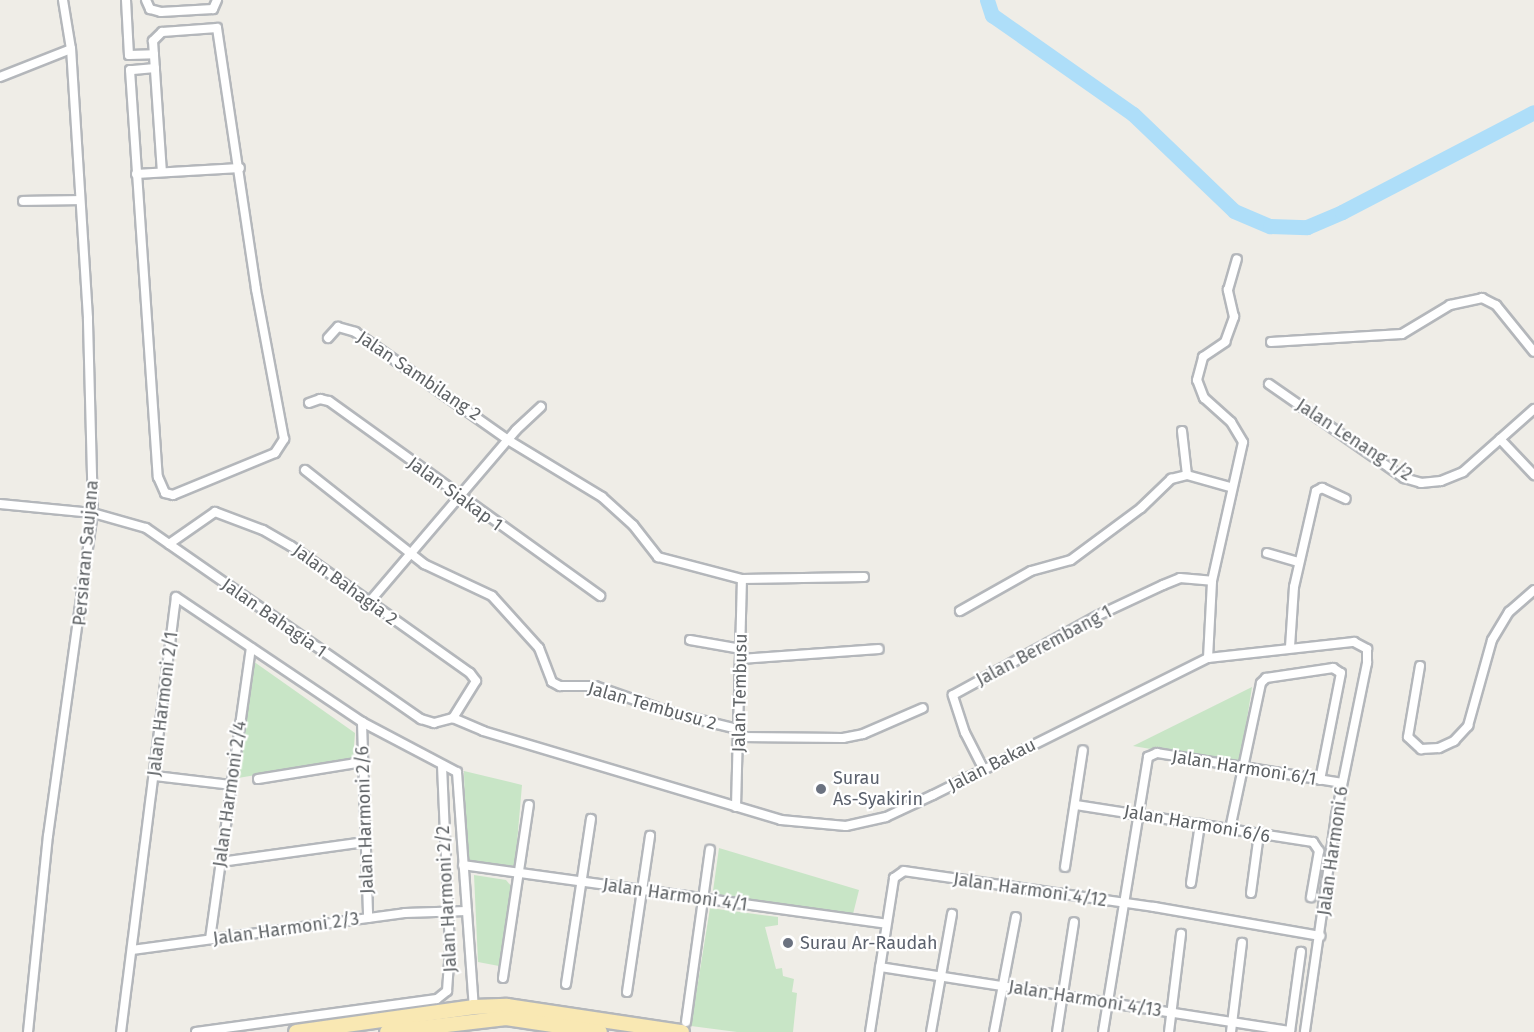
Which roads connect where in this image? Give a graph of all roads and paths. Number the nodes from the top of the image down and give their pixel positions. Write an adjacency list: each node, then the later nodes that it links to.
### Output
1 (63, 0): 5 (street, Persiaran Saujana)
2 (126, 0): 6 (street)
3 (146, 0): 4 (street)
4 (217, 2)
5 (71, 49): 8 (street); 12 (street, Persiaran Saujana)
6 (154, 54): 7 (street); 9 (street)
7 (155, 68): 10 (street); 11 (street)
8 (0, 77)
9 (240, 168): 10 (street); 11 (street)
10 (162, 172): 11 (street)
11 (136, 174)
12 (80, 200): 13 (street); 32 (street, Persiaran Saujana)
13 (23, 201)
14 (1237, 259): 28 (street)
15 (328, 338): 24 (street, Jalan Sambilang 2)
16 (1270, 342): 17 (street)
17 (1534, 352)
18 (1269, 384): 23 (street, Jalan Lenang 1/2)
19 (309, 403): 29 (street, Jalan Siakap 1)
20 (541, 407): 24 (street)
21 (1534, 409): 23 (street, Jalan Lenang 1/2)
22 (1182, 431): 26 (street)
23 (1500, 440): 27 (street)
24 (515, 444): 29 (street); 38 (street)
25 (305, 470): 34 (street)
26 (1187, 475): 28 (street); 43 (street)
27 (1534, 476)
28 (1230, 487): 39 (street)
29 (460, 499): 34 (street); 41 (street, Jalan Siakap 1)
30 (1346, 499): 36 (street)
31 (0, 504): 32 (street, Jalan Bahagia 1)
32 (93, 513): 33 (street, Jalan Bahagia 1); 115 (street, Persiaran Saujana)
33 (169, 544): 42 (street, Jalan Bahagia 2); 53 (street, Jalan Bahagia 1)
34 (412, 554): 42 (street); 55 (street, Jalan Tembusu 2)
35 (1267, 554): 36 (street)
36 (1298, 562): 45 (street)
37 (864, 577): 38 (street)
38 (748, 579): 48 (street, Jalan Tembusu)
39 (1212, 581): 49 (street); 59 (street, Jalan Berembang 1)
40 (1534, 590): 50 (street)
41 (600, 596)
42 (371, 600): 53 (street, Jalan Bahagia 2)
43 (960, 611)
44 (690, 640): 48 (street)
45 (1290, 647): 49 (street, Jalan Bakau); 51 (street, Jalan Bakau)
46 (251, 648): 54 (street, Jalan Harmoni 2/1); 61 (street, Jalan Harmoni 2/1); 65 (street, Jalan Harmoni 2/4)
47 (879, 649): 48 (street)
48 (744, 656): 55 (street, Jalan Tembusu)
49 (1208, 658): 59 (street, Jalan Bakau)
50 (1420, 666)
51 (1366, 670): 64 (street, Jalan Harmoni 6)
52 (924, 708): 55 (street)
53 (453, 718): 68 (street, Jalan Bakau)
54 (362, 722): 57 (street, Jalan Harmoni 2/6); 58 (street, Jalan Harmoni 2/1)
55 (743, 735): 68 (street, Jalan Tembusu)
56 (1083, 750): 67 (street)
57 (363, 762): 62 (street); 75 (street, Jalan Harmoni 2/6)
58 (442, 766): 78 (street); 89 (street, Jalan Harmoni 2/2)
59 (981, 770): 68 (street, Jalan Bakau)
60 (1245, 770): 63 (street, Jalan Harmoni 6/1); 63 (street); 69 (street, Jalan Harmoni 6/1); 72 (street)
61 (155, 776): 65 (street); 99 (street, Jalan Harmoni 2/1)
62 (258, 778)
63 (1320, 780): 64 (street, Jalan Harmoni 6/1)
64 (1342, 783): 96 (street, Jalan Harmoni 6)
65 (232, 784): 77 (street, Jalan Harmoni 2/4)
66 (529, 805): 80 (street)
67 (1076, 805): 69 (street, Jalan Harmoni 6/6); 79 (street)
68 (736, 807)
69 (1138, 814): 71 (street, Jalan Harmoni 6/6); 87 (street)
70 (591, 819): 81 (street)
71 (1200, 824): 72 (street, Jalan Harmoni 6/6); 82 (street)
72 (1230, 829): 73 (street, Jalan Harmoni 6/6)
73 (1259, 834): 84 (street); 85 (street, Jalan Harmoni 6/6)
74 (650, 836): 83 (street)
75 (365, 842): 77 (street); 92 (street, Jalan Harmoni 2/6)
76 (710, 850): 86 (street)
77 (221, 862): 97 (street, Jalan Harmoni 2/4)
78 (464, 866): 80 (street, Jalan Harmoni 4/1); 88 (street)
79 (1065, 867)
80 (521, 873): 81 (street, Jalan Harmoni 4/1); 103 (street)
81 (583, 882): 83 (street, Jalan Harmoni 4/1); 104 (street)
82 (1191, 883)
83 (642, 891): 86 (street, Jalan Harmoni 4/1); 106 (street)
84 (1251, 893)
85 (1311, 897)
86 (702, 899): 94 (street, Jalan Harmoni 4/1); 113 (street)
87 (1122, 902): 94 (street, Jalan Harmoni 4/12); 96 (street, Jalan Harmoni 4/12); 108 (street)
88 (467, 908): 89 (street, Jalan Harmoni 2/3); 109 (street)
89 (445, 910): 92 (street, Jalan Harmoni 2/3); 117 (street, Jalan Harmoni 2/2)
90 (952, 914): 102 (street)
91 (1016, 917): 105 (street)
92 (368, 918): 97 (street, Jalan Harmoni 2/3)
93 (1074, 921): 107 (street)
94 (886, 924): 101 (street, Jalan Harmoni 4/12)
95 (1181, 934): 110 (street)
96 (1321, 936): 129 (street, Jalan Harmoni 6)
97 (210, 939): 99 (street, Jalan Harmoni 2/3)
98 (1242, 943): 111 (street)
99 (132, 950): 116 (street, Jalan Harmoni 2/1)
100 (1301, 952): 128 (street)
101 (880, 967): 102 (street, Jalan Harmoni 4/13); 121 (street, Jalan Harmoni 4/12)
102 (941, 976): 105 (street, Jalan Harmoni 4/13); 122 (street)
103 (503, 978)
104 (566, 984)
105 (1002, 986): 107 (street, Jalan Harmoni 4/13); 123 (street)
106 (627, 992)
107 (1063, 996): 108 (street, Jalan Harmoni 4/13); 124 (street)
108 (1107, 1003): 110 (street, Jalan Harmoni 4/13); 125 (street)
109 (474, 1007): 114 (main road); 118 (main road)
110 (1172, 1013): 111 (street, Jalan Harmoni 4/13); 126 (street)
111 (1232, 1022): 127 (street); 128 (street, Jalan Harmoni 4/13)
112 (473, 1027): 119 (main road); 120 (main road)
113 (684, 1027): 114 (main road)
114 (661, 1030)
115 (28, 1032)
116 (121, 1032)
117 (195, 1032)
118 (296, 1032)
119 (387, 1032)
120 (600, 1032)
121 (870, 1032)
122 (931, 1032)
123 (994, 1032)
124 (1057, 1032)
125 (1103, 1032)
126 (1169, 1032)
127 (1231, 1032)
128 (1290, 1032)
129 (1305, 1032)

